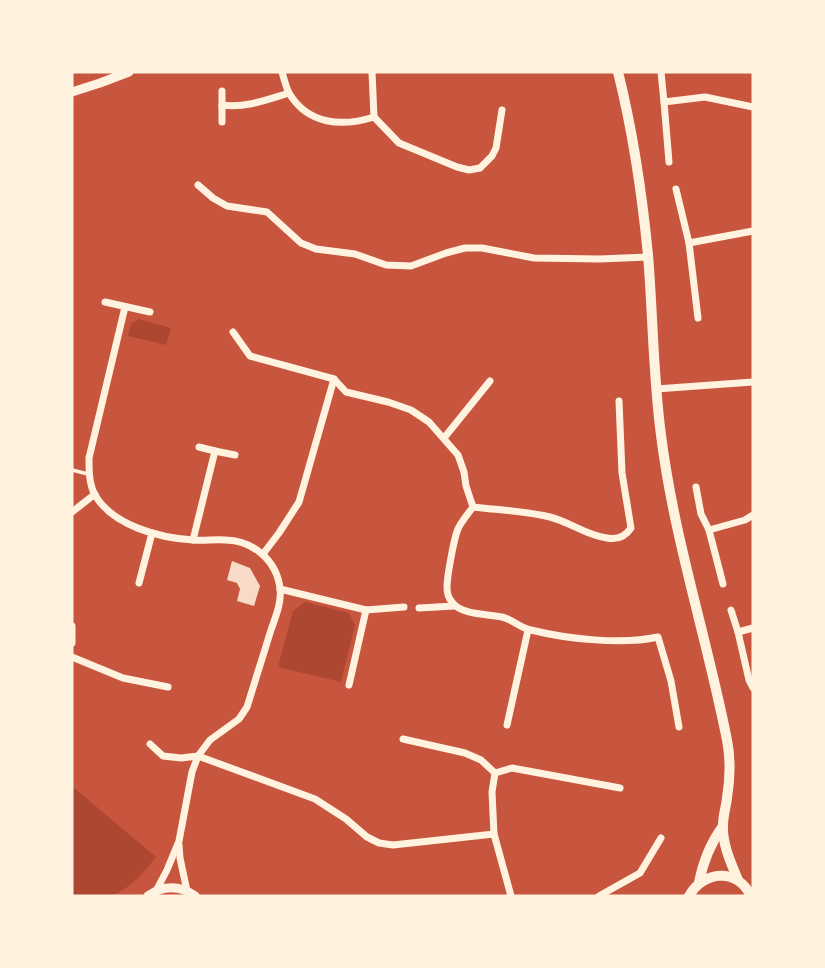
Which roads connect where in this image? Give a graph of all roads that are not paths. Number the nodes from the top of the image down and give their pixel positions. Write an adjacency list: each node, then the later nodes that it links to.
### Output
1 (129, 72): 7 (street)
2 (282, 72): 8 (street)
3 (372, 72): 13 (street)
4 (618, 72): 20 (main road)
5 (661, 72): 9 (street)
6 (222, 91): 10 (street)
7 (72, 92)
8 (289, 93): 10 (street); 13 (street)
9 (664, 102): 11 (street); 15 (street)
10 (222, 105): 14 (street)
11 (753, 107)
12 (502, 110): 13 (street)
13 (374, 117)
14 (222, 122)
15 (669, 162)
16 (198, 185): 20 (street)
17 (676, 189): 19 (street)
18 (753, 231): 19 (street)
19 (689, 243): 24 (street)
20 (648, 257): 29 (main road)
21 (105, 302): 22 (street)
22 (125, 307): 23 (street); 36 (street)
23 (150, 313)
24 (698, 318)
25 (233, 332): 26 (street)
26 (334, 379): 31 (street); 45 (street)
27 (490, 381): 31 (street)
28 (753, 382): 29 (street)
29 (656, 389): 70 (main road)
30 (619, 401): 39 (street)
31 (444, 438): 39 (street)
32 (199, 447): 33 (street)
33 (215, 451): 34 (street); 44 (street)
34 (235, 455)
35 (72, 470): 36 (lane)
36 (88, 474): 38 (street)
37 (696, 487): 42 (street)
38 (95, 494): 40 (street); 43 (street)
39 (473, 507): 49 (street)
40 (72, 512)
41 (753, 515): 42 (street)
42 (709, 530): 47 (street)
43 (152, 533): 44 (street); 46 (street)
44 (193, 540): 45 (street)
45 (263, 554): 48 (street)
46 (139, 583)
47 (723, 584)
48 (280, 589): 52 (street); 67 (street)
49 (454, 606): 51 (street); 56 (street)
50 (404, 607): 52 (street)
51 (419, 608)
52 (366, 610): 60 (street)
53 (731, 610): 57 (street)
54 (72, 626): 58 (street)
55 (753, 628): 57 (street)
56 (528, 630): 63 (street); 64 (street)
57 (738, 632): 62 (street)
58 (72, 643)
59 (72, 657): 61 (street)
60 (349, 685)
61 (168, 687)
62 (753, 688)
63 (507, 725)
64 (679, 727)
65 (403, 739): 68 (street)
66 (150, 744): 67 (street)
67 (198, 757): 71 (street); 73 (street)
68 (495, 773): 69 (street); 71 (street)
69 (620, 788)
70 (723, 826): 74 (main road); 75 (main road)
71 (494, 834): 78 (street)
72 (661, 838): 79 (street)
73 (179, 841): 76 (street); 77 (street)
74 (738, 880): 75 (main road); 81 (main road)
75 (699, 883): 80 (main road)
76 (191, 893): 77 (street)
77 (152, 894)
78 (510, 896)
79 (599, 896)
80 (689, 896)
81 (751, 896)

